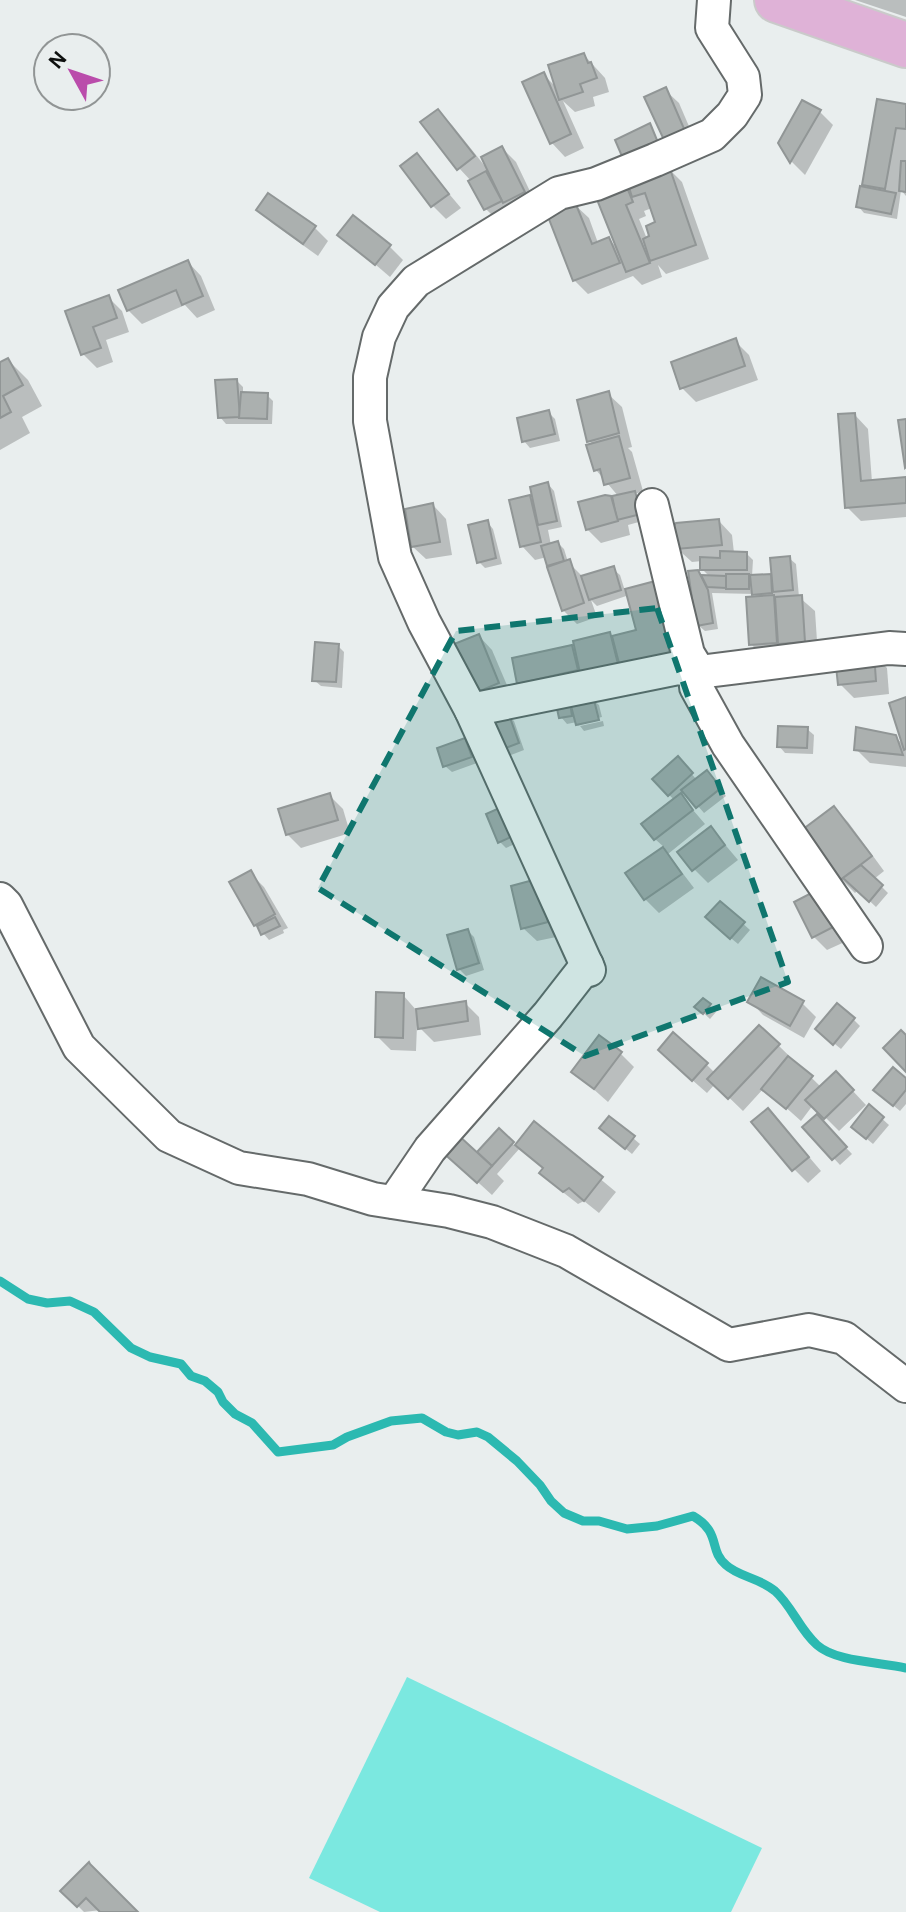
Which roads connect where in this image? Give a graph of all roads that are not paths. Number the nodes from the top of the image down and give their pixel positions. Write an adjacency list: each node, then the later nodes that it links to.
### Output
1 (714, 0): 7 (street)
2 (777, 0): 3 (main road)
3 (906, 45)
4 (652, 505): 6 (street)
5 (906, 649): 6 (street)
6 (699, 672): 7 (street); 9 (street)
7 (471, 710): 10 (street)
8 (0, 899): 10 (street)
9 (866, 946)
10 (394, 1202): 11 (street)
11 (906, 1386)

